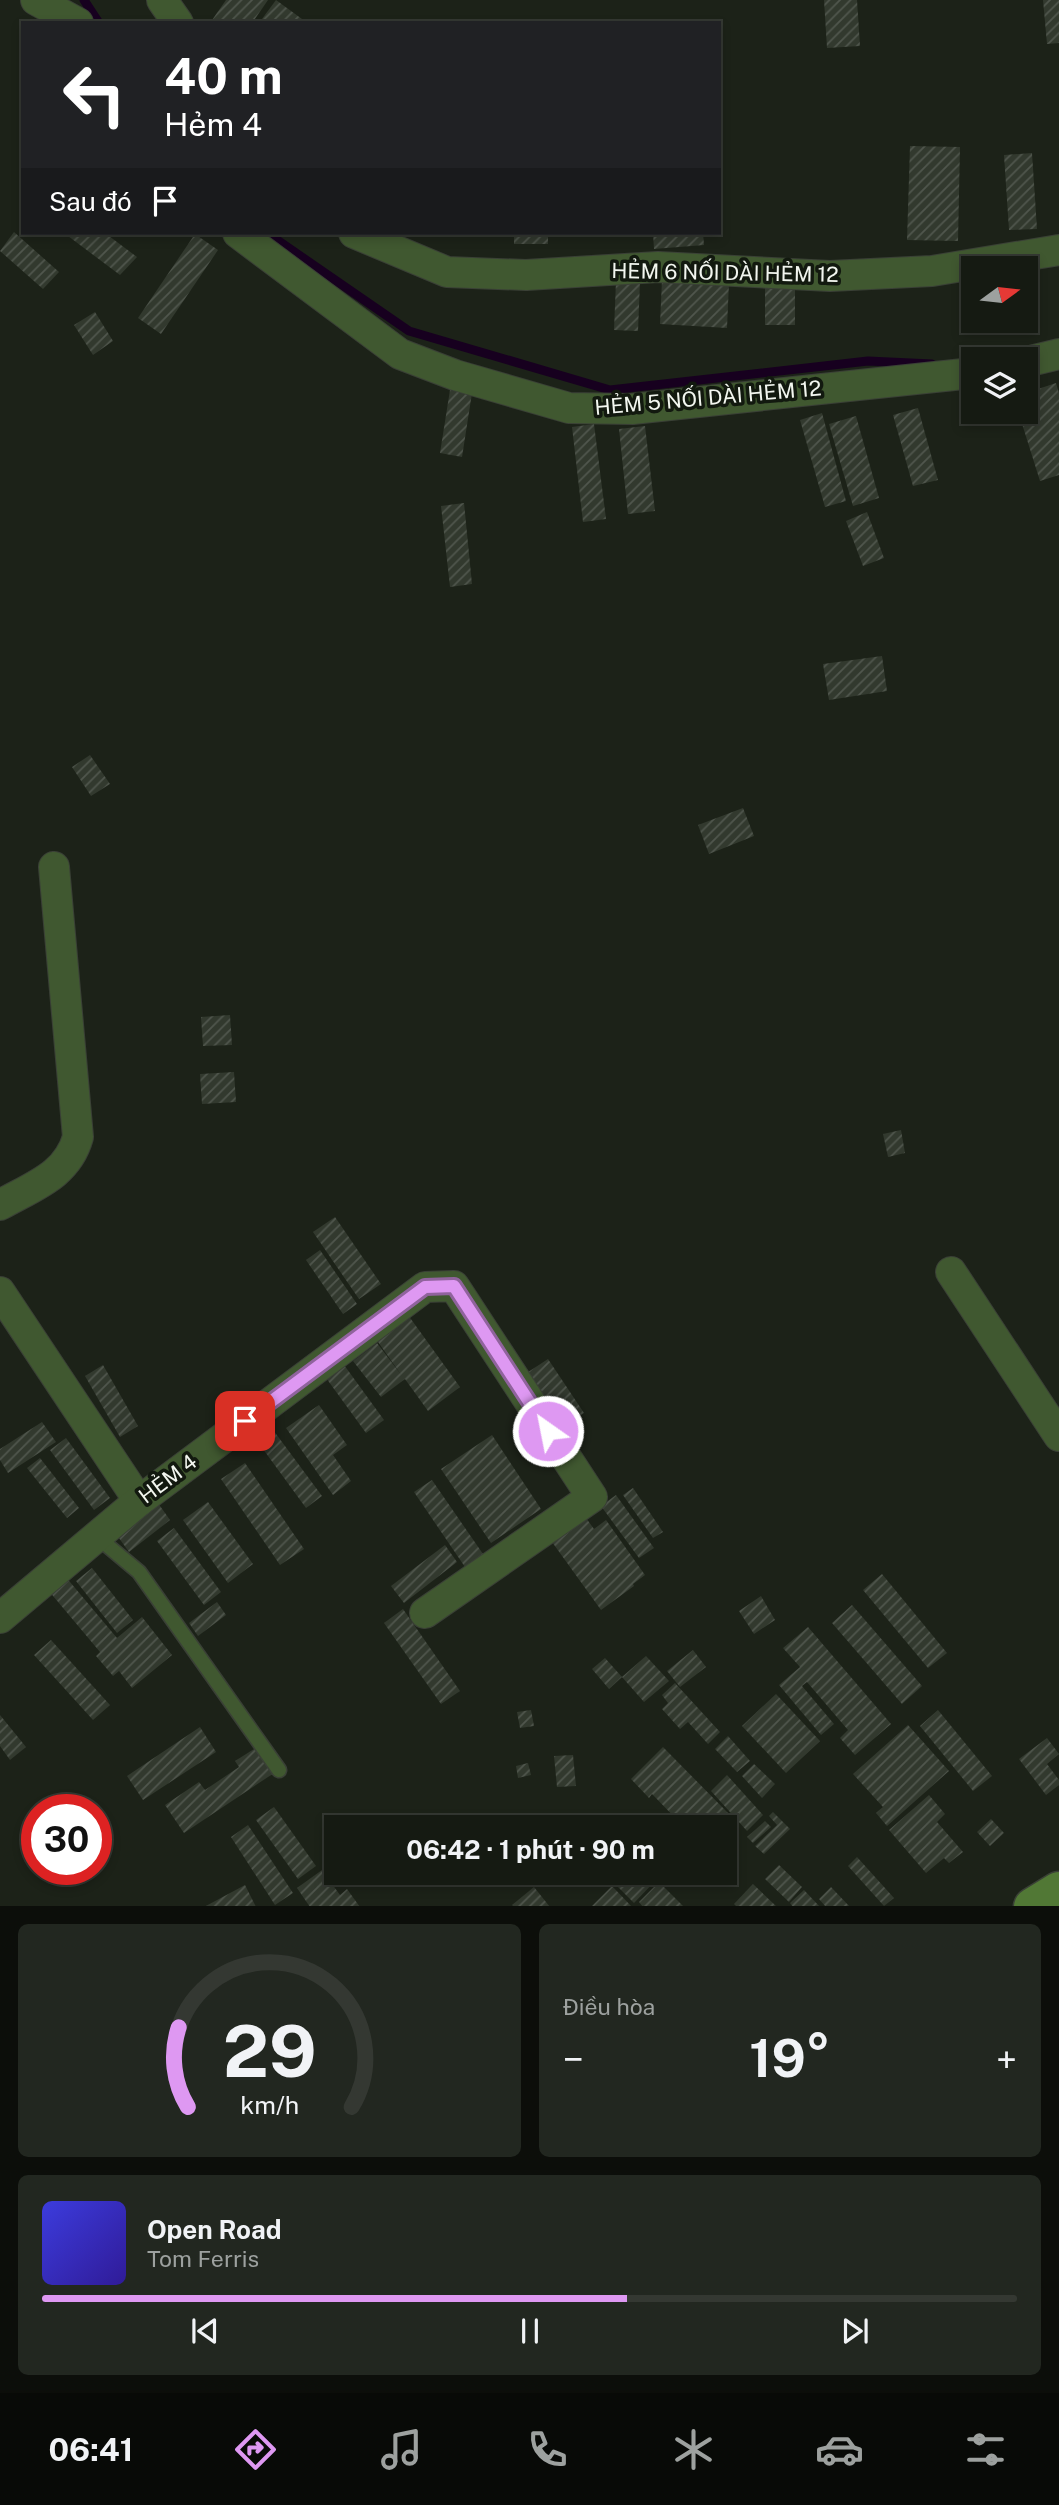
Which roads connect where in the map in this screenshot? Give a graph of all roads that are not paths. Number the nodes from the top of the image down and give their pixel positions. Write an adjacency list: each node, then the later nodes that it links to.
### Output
1 (36, 0): 3 (street)
2 (162, 0): 4 (street)
3 (74, 21)
4 (177, 21)
5 (241, 235): 10 (street, HẺM 5 NỐI DÀI HẺM 12)
6 (359, 235): 7 (street, HẺM 6 NỐI DÀI HẺM 12)
7 (1059, 250)
8 (1059, 354): 9 (street)
9 (1038, 359)
10 (961, 374)
11 (54, 867): 12 (street)
12 (0, 1205)
13 (951, 1272): 15 (street)
14 (0, 1292): 16 (street)
15 (1059, 1436)
16 (139, 1501): 17 (street, HẺM 4); 18 (street, HẺM 4)
17 (96, 1535): 19 (street, HẺM 4); 20 (lane)
18 (425, 1613)
19 (1, 1614)
20 (279, 1770)
21 (1059, 1891): 22 (street)
22 (1033, 1906)

